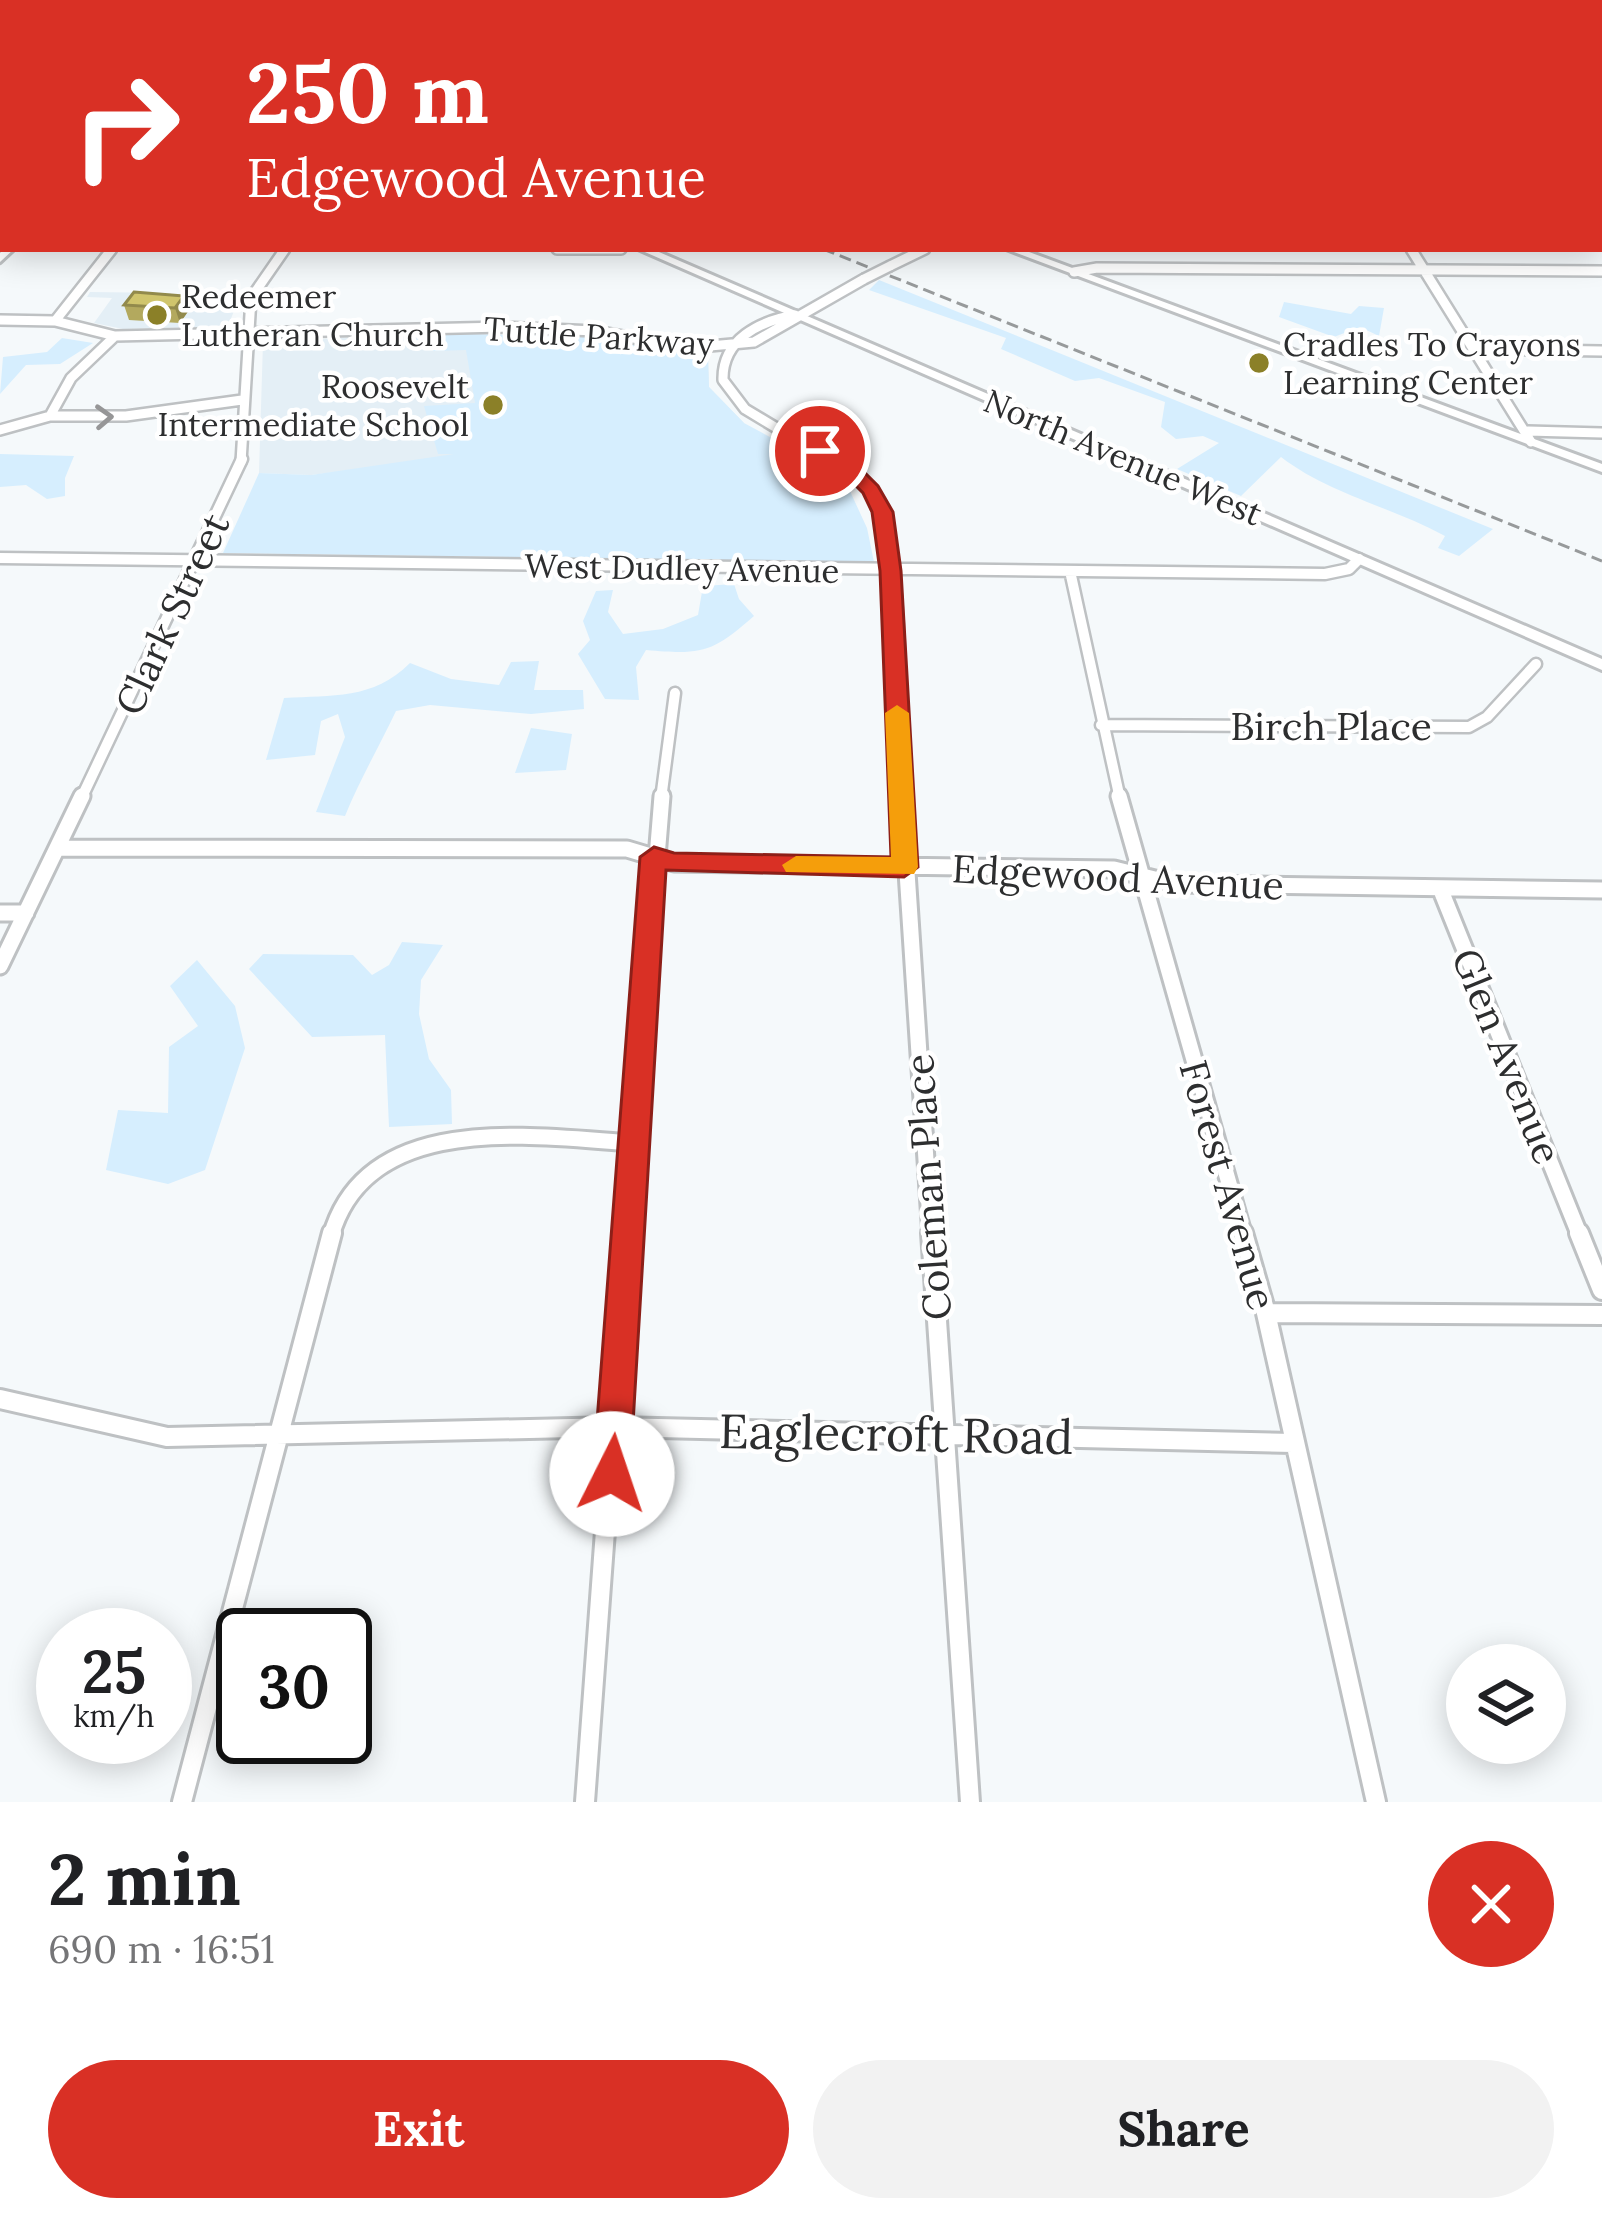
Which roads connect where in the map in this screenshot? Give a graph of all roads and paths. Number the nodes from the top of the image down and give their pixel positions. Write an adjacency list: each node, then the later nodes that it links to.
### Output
1 (110, 252): 12 (street)
2 (283, 252): 13 (street, Clark Street)
3 (650, 252): 10 (main road, North Avenue West)
4 (919, 252): 10 (street, Tuttle Parkway, bridge)
5 (1019, 252): 9 (main road)
6 (1413, 252): 7 (street)
7 (1424, 269): 8 (street); 9 (street); 16 (street)
8 (1602, 271)
9 (1075, 272): 22 (main road)
10 (795, 315): 15 (street, Tuttle Parkway); 25 (main road, North Avenue West)
11 (0, 320): 12 (street, Tuttle Parkway)
12 (55, 321): 14 (street, Tuttle Parkway)
13 (247, 332): 14 (street, Tuttle Parkway); 15 (street, Tuttle Parkway); 18 (street, Clark Street)
14 (115, 336): 19 (street)
15 (735, 344): 27 (street, Tuttle Parkway)
16 (1477, 350): 17 (street); 22 (street)
17 (1602, 351)
18 (242, 400): 19 (street, one-way to 18); 26 (street, Clark Street)
19 (50, 416): 20 (street)
20 (0, 430)
21 (1602, 433): 22 (street)
22 (1529, 436): 23 (main road)
23 (1602, 468)
24 (0, 558): 26 (street, West Dudley Avenue)
25 (1359, 560): 28 (street, West Dudley Avenue); 30 (main road, North Avenue West)
26 (199, 562): 27 (street, West Dudley Avenue); 33 (street, Clark Street)
27 (890, 571): 28 (street, West Dudley Avenue); 35 (street, Coleman Place)
28 (1070, 571): 32 (street, Forest Avenue)
29 (1537, 664): 32 (street, Birch Place)
30 (1602, 665)
31 (675, 693): 34 (street)
32 (1101, 724): 36 (street, Forest Avenue)
33 (60, 848): 34 (street, Edgewood Avenue); 40 (street, Clark Street)
34 (654, 857): 35 (street, Edgewood Avenue); 42 (street)
35 (904, 867): 36 (street, Edgewood Avenue); 49 (street, Coleman Place)
36 (1138, 875): 37 (street, Edgewood Avenue); 44 (street, Forest Avenue)
37 (1440, 888): 38 (street, Edgewood Avenue); 43 (street, Glen Avenue)
38 (1602, 890)
39 (0, 913): 40 (street)
40 (26, 913): 41 (street, Clark Street)
41 (0, 966)
42 (634, 1142): 47 (street); 48 (street)
43 (1602, 1290)
44 (1266, 1313): 45 (street); 50 (street, Forest Avenue)
45 (1602, 1315)
46 (0, 1399): 48 (street, Eaglecroft Road)
47 (615, 1427): 48 (street, Eaglecroft Road); 49 (street, Eaglecroft Road); 52 (street)
48 (276, 1433): 51 (street)
49 (946, 1436): 50 (street, Eaglecroft Road); 53 (street, Coleman Place)
50 (1293, 1443): 54 (street, Forest Avenue)
51 (182, 1802)
52 (585, 1802)
53 (970, 1802)
54 (1376, 1802)

